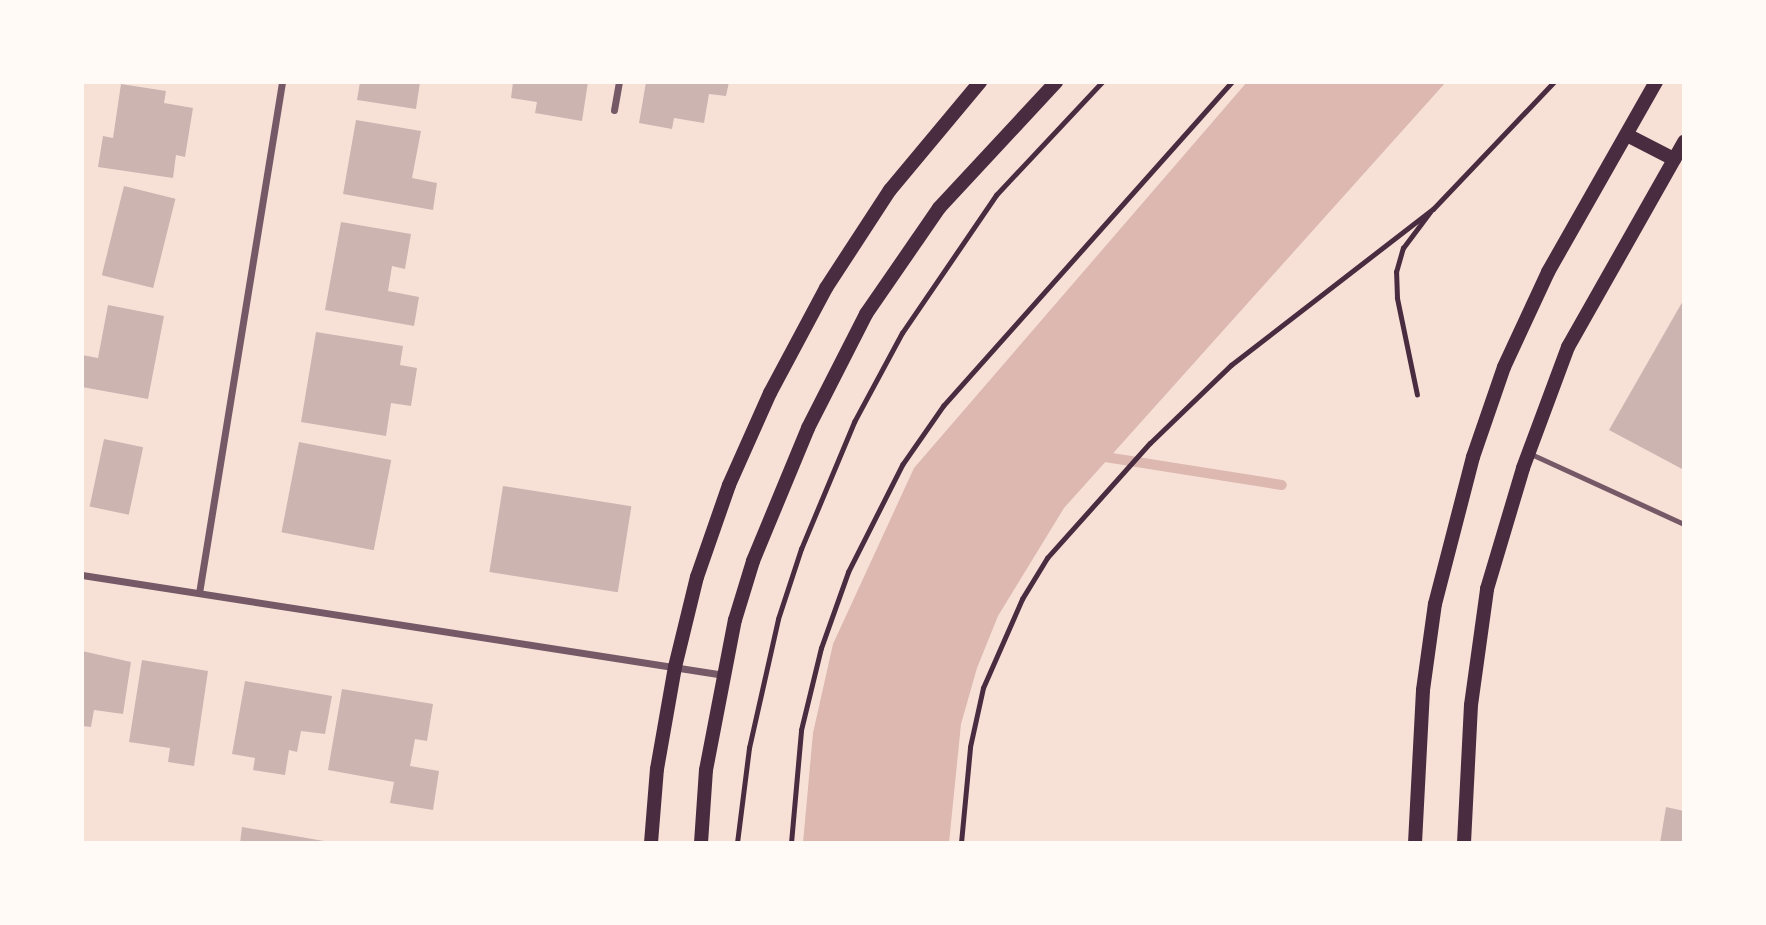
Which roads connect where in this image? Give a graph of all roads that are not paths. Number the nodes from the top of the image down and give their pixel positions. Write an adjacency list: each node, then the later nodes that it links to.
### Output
1 (282, 82): 13 (street)
2 (619, 82): 6 (street)
3 (1056, 82): 15 (main road)
4 (1656, 82): 7 (main road)
5 (974, 84): 14 (main road)
6 (614, 110)
7 (1627, 135): 9 (main road); 18 (main road)
8 (1684, 142): 9 (main road)
9 (1674, 159): 10 (main road)
10 (1528, 453): 11 (lane); 19 (main road)
11 (1684, 524)
12 (82, 575): 13 (street)
13 (199, 593): 14 (street)
14 (675, 667): 15 (street); 16 (main road)
15 (724, 675): 17 (main road)
16 (651, 843)
17 (701, 843)
18 (1415, 843)
19 (1464, 843)

